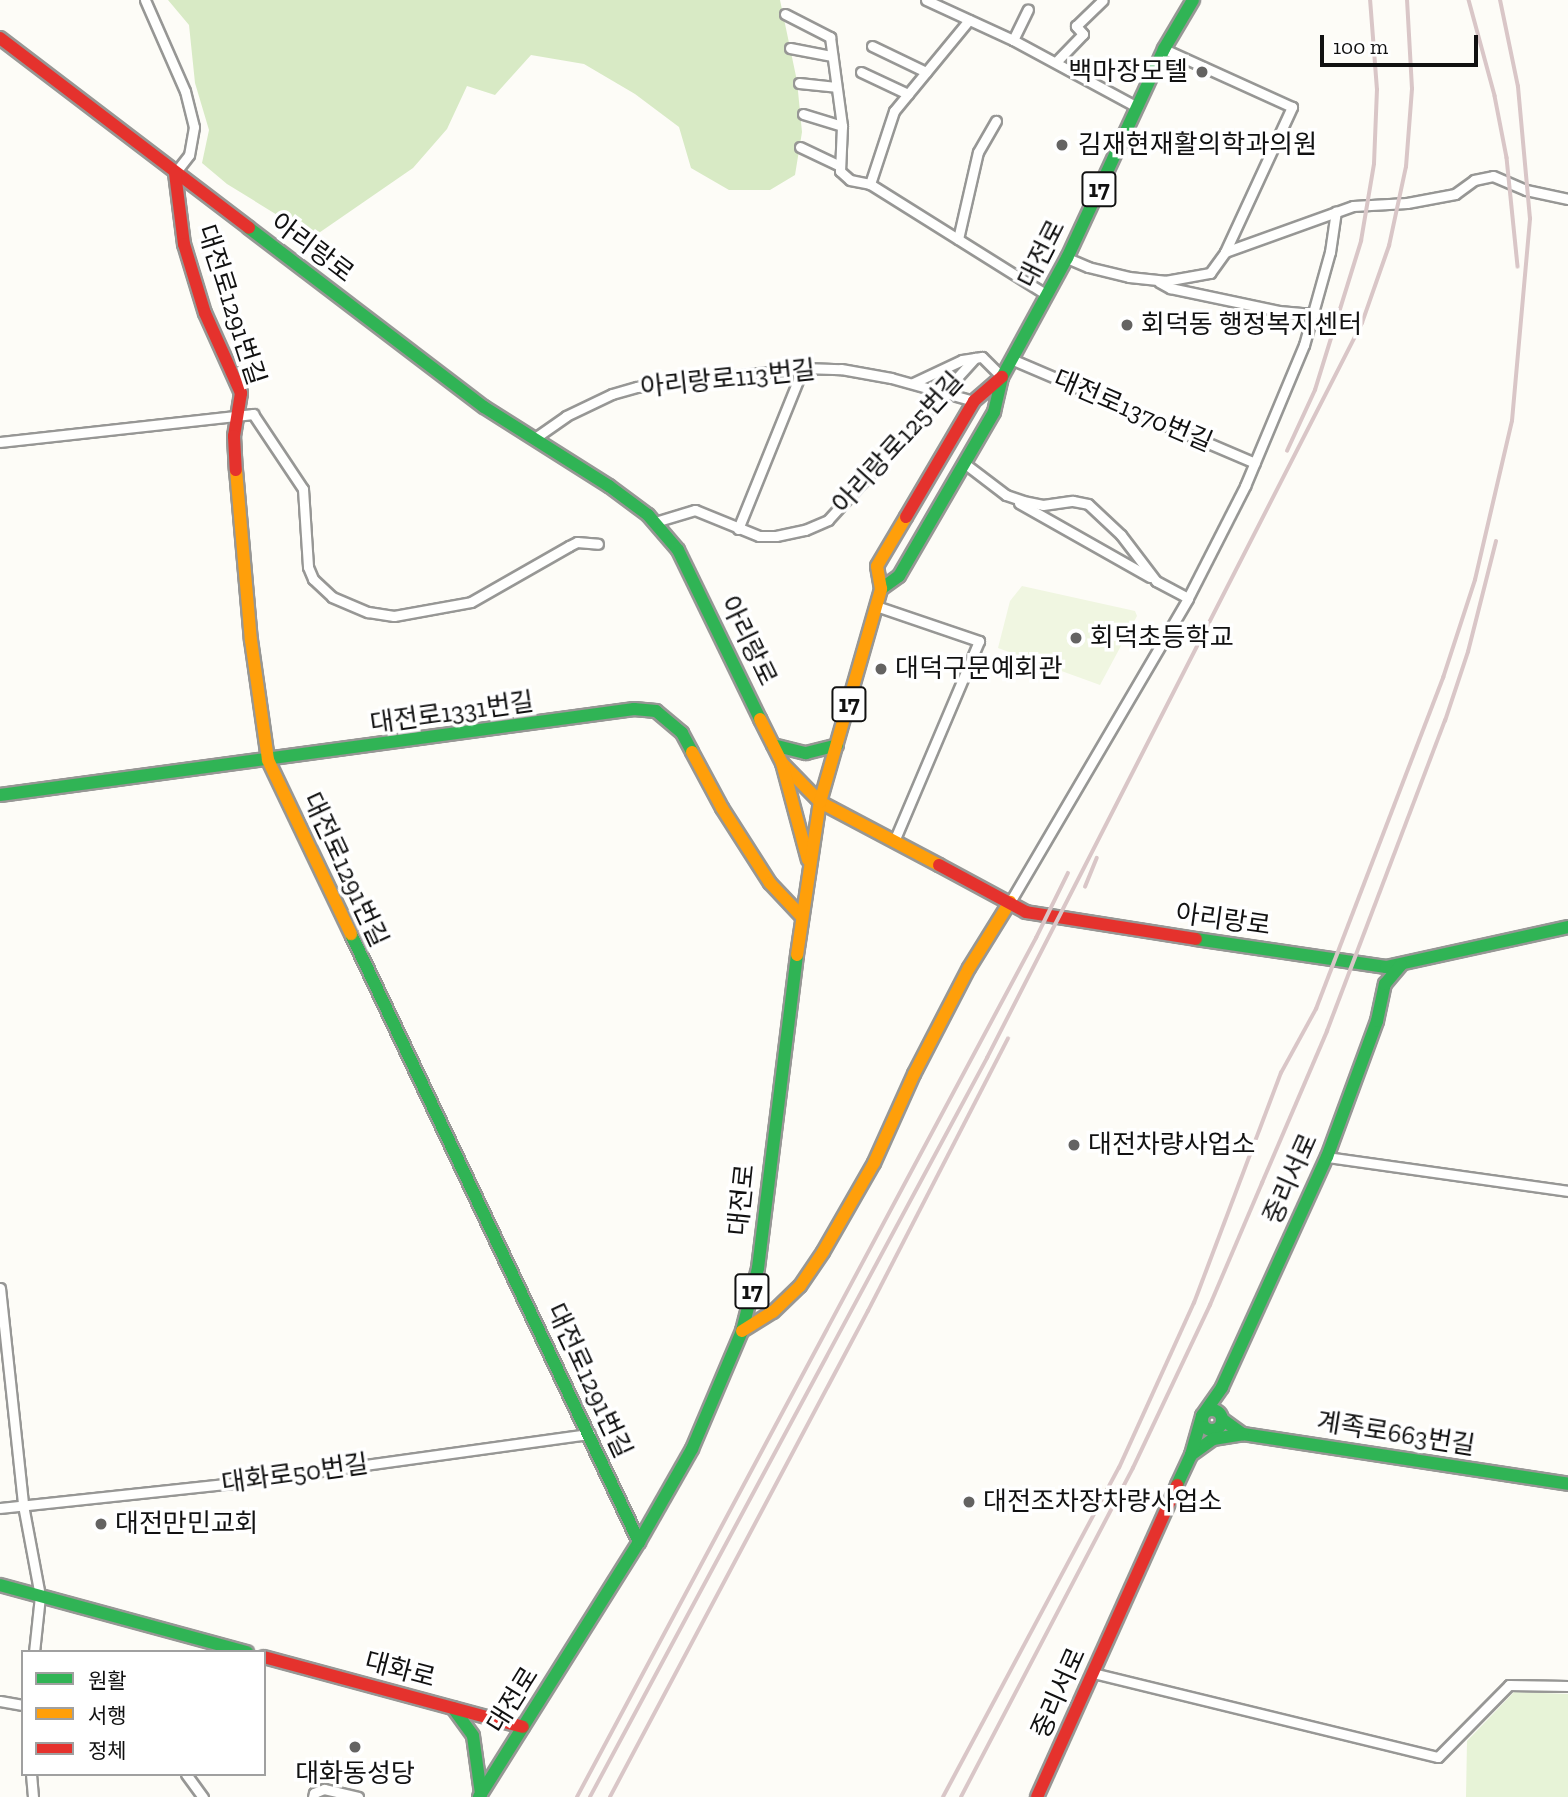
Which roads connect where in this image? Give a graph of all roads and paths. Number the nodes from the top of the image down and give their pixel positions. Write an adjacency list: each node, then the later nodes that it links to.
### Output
1 (145, 0): 26 (street)
2 (926, 0): 7 (street)
3 (1103, 0): 14 (street)
4 (1193, 0): 12 (main road, 대전로 / 17)
5 (1028, 9): 9 (street)
6 (785, 14): 13 (street)
7 (969, 20): 9 (street); 16 (street)
8 (0, 38): 26 (main road, 아리랑로)
9 (1013, 40): 14 (street)
10 (872, 46): 16 (street)
11 (790, 48): 13 (street)
12 (1164, 49): 20 (main road, 대전로 / 17); 31 (street)
13 (832, 56): 18 (street)
14 (1056, 62): 20 (street)
15 (860, 72): 19 (street)
16 (926, 72): 19 (street)
17 (799, 83): 18 (street)
18 (836, 87): 23 (street)
19 (908, 94): 27 (street)
20 (1137, 107): 32 (main road, 대전로 / 17)
21 (803, 114): 23 (street)
22 (996, 121): 30 (street)
23 (842, 126): 25 (street)
24 (800, 147): 25 (street)
25 (838, 165): 27 (street)
26 (175, 173): 43 (main road, 대전로1291번길); 44 (main road, 아리랑로)
27 (870, 184): 30 (street)
28 (1568, 199): 29 (street)
29 (1336, 211): 31 (street); 35 (street)
30 (958, 239): 34 (street)
31 (1225, 252): 33 (street)
32 (1068, 258): 33 (street); 34 (main road, 대전로 / 17)
33 (1154, 280): 35 (street)
34 (1047, 295): 37 (main road, 대전로 / 17)
35 (1313, 314): 47 (street)
36 (975, 358): 39 (street); 40 (street); 41 (street, 아리랑로125번길)
37 (1011, 359): 39 (main road, 대전로 / 17); 47 (street, 대전로1370번길)
38 (803, 368): 40 (street, 아리랑로113번길); 44 (street, 아리랑로113번길); 50 (street)
39 (1002, 377): 42 (main road, 대전로 / 17); 46 (main road, 대전로 / 17)
40 (913, 383): 41 (street, 아리랑로113번길)
41 (945, 391): 42 (street, 아리랑로113번길); 50 (street, 아리랑로125번길)
42 (974, 401): 53 (main road, 대전로 / 17)
43 (236, 416): 45 (street); 51 (street); 58 (main road, 대전로1291번길)
44 (535, 438): 49 (main road, 아리랑로)
45 (0, 442)
46 (964, 463): 48 (street); 53 (main road, 대전로 / 17)
47 (1255, 463): 54 (street)
48 (1006, 495): 52 (street); 52 (street)
49 (655, 522): 50 (street, 아리랑로125번길); 56 (main road, 아리랑로)
50 (738, 529)
51 (598, 544)
52 (1156, 581): 54 (street)
53 (881, 589): 55 (main road, 대전로 / 17)
54 (1188, 598): 64 (street)
55 (876, 606): 57 (main road, 대전로 / 17); 62 (street)
56 (773, 745): 57 (main road); 59 (main road, 아리랑로)
57 (837, 745): 61 (main road, 대전로 / 17)
58 (268, 760): 60 (main road, 대전로1331번길); 65 (main road, 대전로1331번길); 78 (main road, 대전로1291번길)
59 (782, 763): 61 (main road, 아리랑로); 63 (main road)
60 (0, 795)
61 (820, 802): 62 (main road, 아리랑로); 63 (main road, 대전로 / 17)
62 (894, 841): 64 (main road, 아리랑로)
63 (810, 865): 65 (main road, 대전로 / 17)
64 (1010, 902): 67 (main road, 아리랑로); 73 (main road)
65 (802, 918): 73 (main road, 대전로 / 17)
66 (1568, 928): 68 (main road, 아리랑로)
67 (1370, 964): 68 (main road, 아리랑로); 69 (main road)
68 (1401, 965): 69 (main road, 중리서로)
69 (1385, 984): 70 (main road, 중리서로)
70 (1327, 1157): 71 (street); 74 (main road, 중리서로)
71 (1568, 1191)
72 (0, 1287): 81 (street)
73 (742, 1331): 83 (main road, 대전로 / 17)
74 (1222, 1391): 75 (main road); 76 (main road); 77 (main road)
75 (1202, 1416): 76 (main road); 79 (main road)
76 (1217, 1423): 77 (main road, 계족로663번길); 79 (main road)
77 (1239, 1432): 79 (main road); 80 (main road, 계족로663번길)
78 (590, 1434): 81 (street, 대화로50번길); 83 (main road, 대전로1291번길)
79 (1194, 1452): 89 (main road, 중리서로)
80 (1568, 1484)
81 (23, 1505): 82 (street, 대화로50번길); 85 (street)
82 (0, 1508)
83 (639, 1542): 94 (main road, 대전로 / 17)
84 (0, 1585): 85 (main road)
85 (40, 1596): 86 (street); 87 (main road)
86 (34, 1650)
87 (240, 1650)
88 (266, 1658): 93 (main road, 대화로)
89 (1093, 1673): 90 (street); 102 (main road, 중리서로)
90 (1568, 1686)
91 (0, 1701): 92 (street)
92 (21, 1705)
93 (453, 1708): 94 (main road, 대화로); 97 (main road)
94 (523, 1727): 97 (main road, 대전로 / 17)
95 (31, 1776): 98 (street)
96 (187, 1776): 99 (street)
97 (480, 1796)
98 (33, 1797)
99 (203, 1797)
100 (313, 1797): 101 (street)
101 (358, 1797)
102 (1037, 1797)

